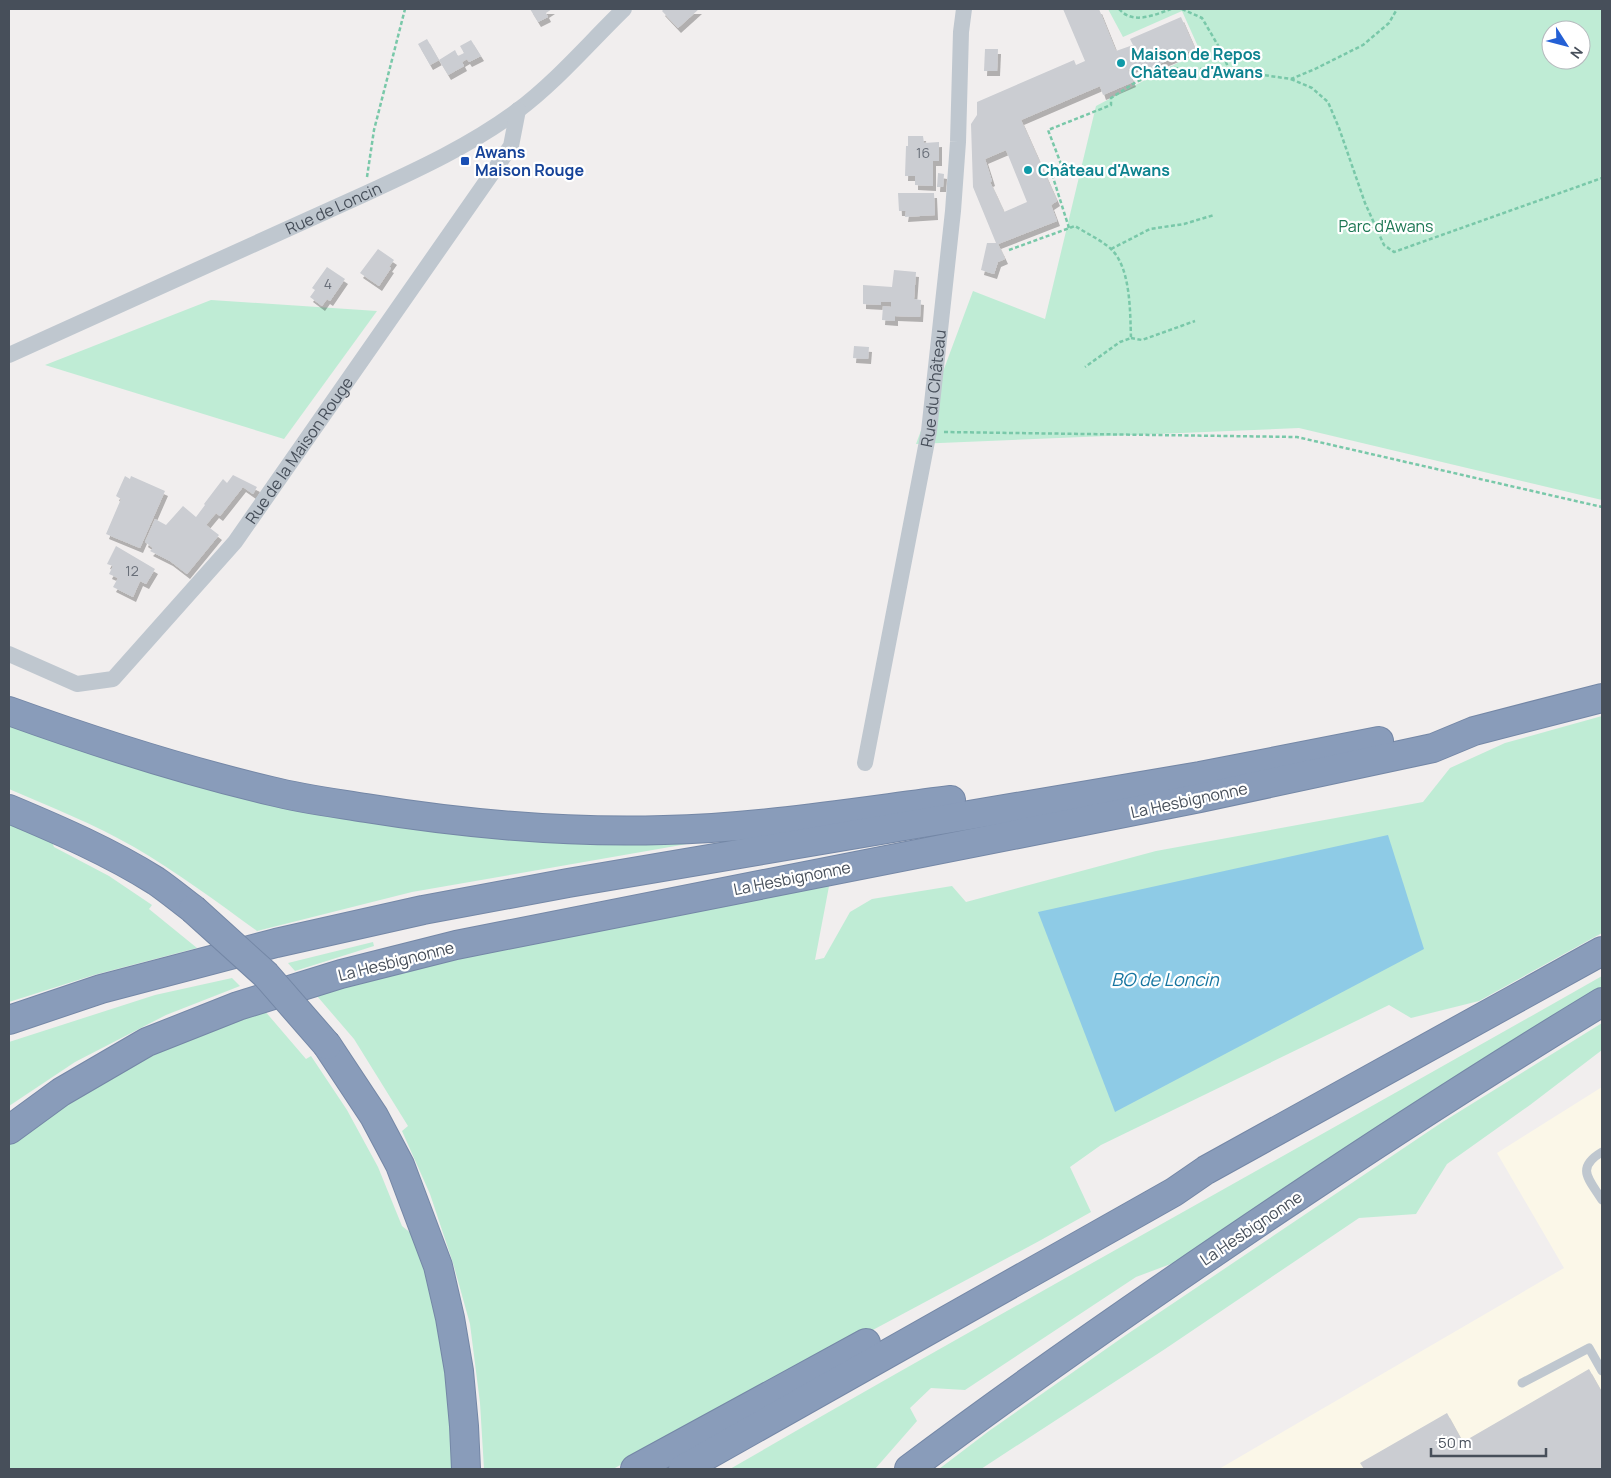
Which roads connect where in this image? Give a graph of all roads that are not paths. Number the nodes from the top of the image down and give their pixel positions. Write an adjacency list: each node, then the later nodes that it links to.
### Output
1 (624, 9): 3 (street, Rue de Loncin)
2 (964, 9): 9 (street, Rue du Château)
3 (518, 110): 4 (street, Rue de Loncin); 5 (street, Rue de la Maison Rouge)
4 (9, 354)
5 (9, 654)
6 (1602, 698): 8 (highway, La Hesbignonne)
7 (9, 711): 10 (highway)
8 (1474, 731): 10 (highway); 15 (highway, La Hesbignonne)
9 (865, 763)
10 (1036, 804): 14 (highway)
11 (9, 809): 21 (highway, bridge)
12 (1602, 951): 17 (highway)
13 (1602, 1002): 24 (highway, La Hesbignonne)
14 (9, 1020)
15 (9, 1130)
16 (1602, 1152): 18 (lane)
17 (1206, 1170): 22 (highway); 23 (highway)
18 (1602, 1200)
19 (1602, 1371): 20 (lane)
20 (1522, 1383)
21 (466, 1469)
22 (635, 1469)
23 (682, 1469)
24 (910, 1469)

